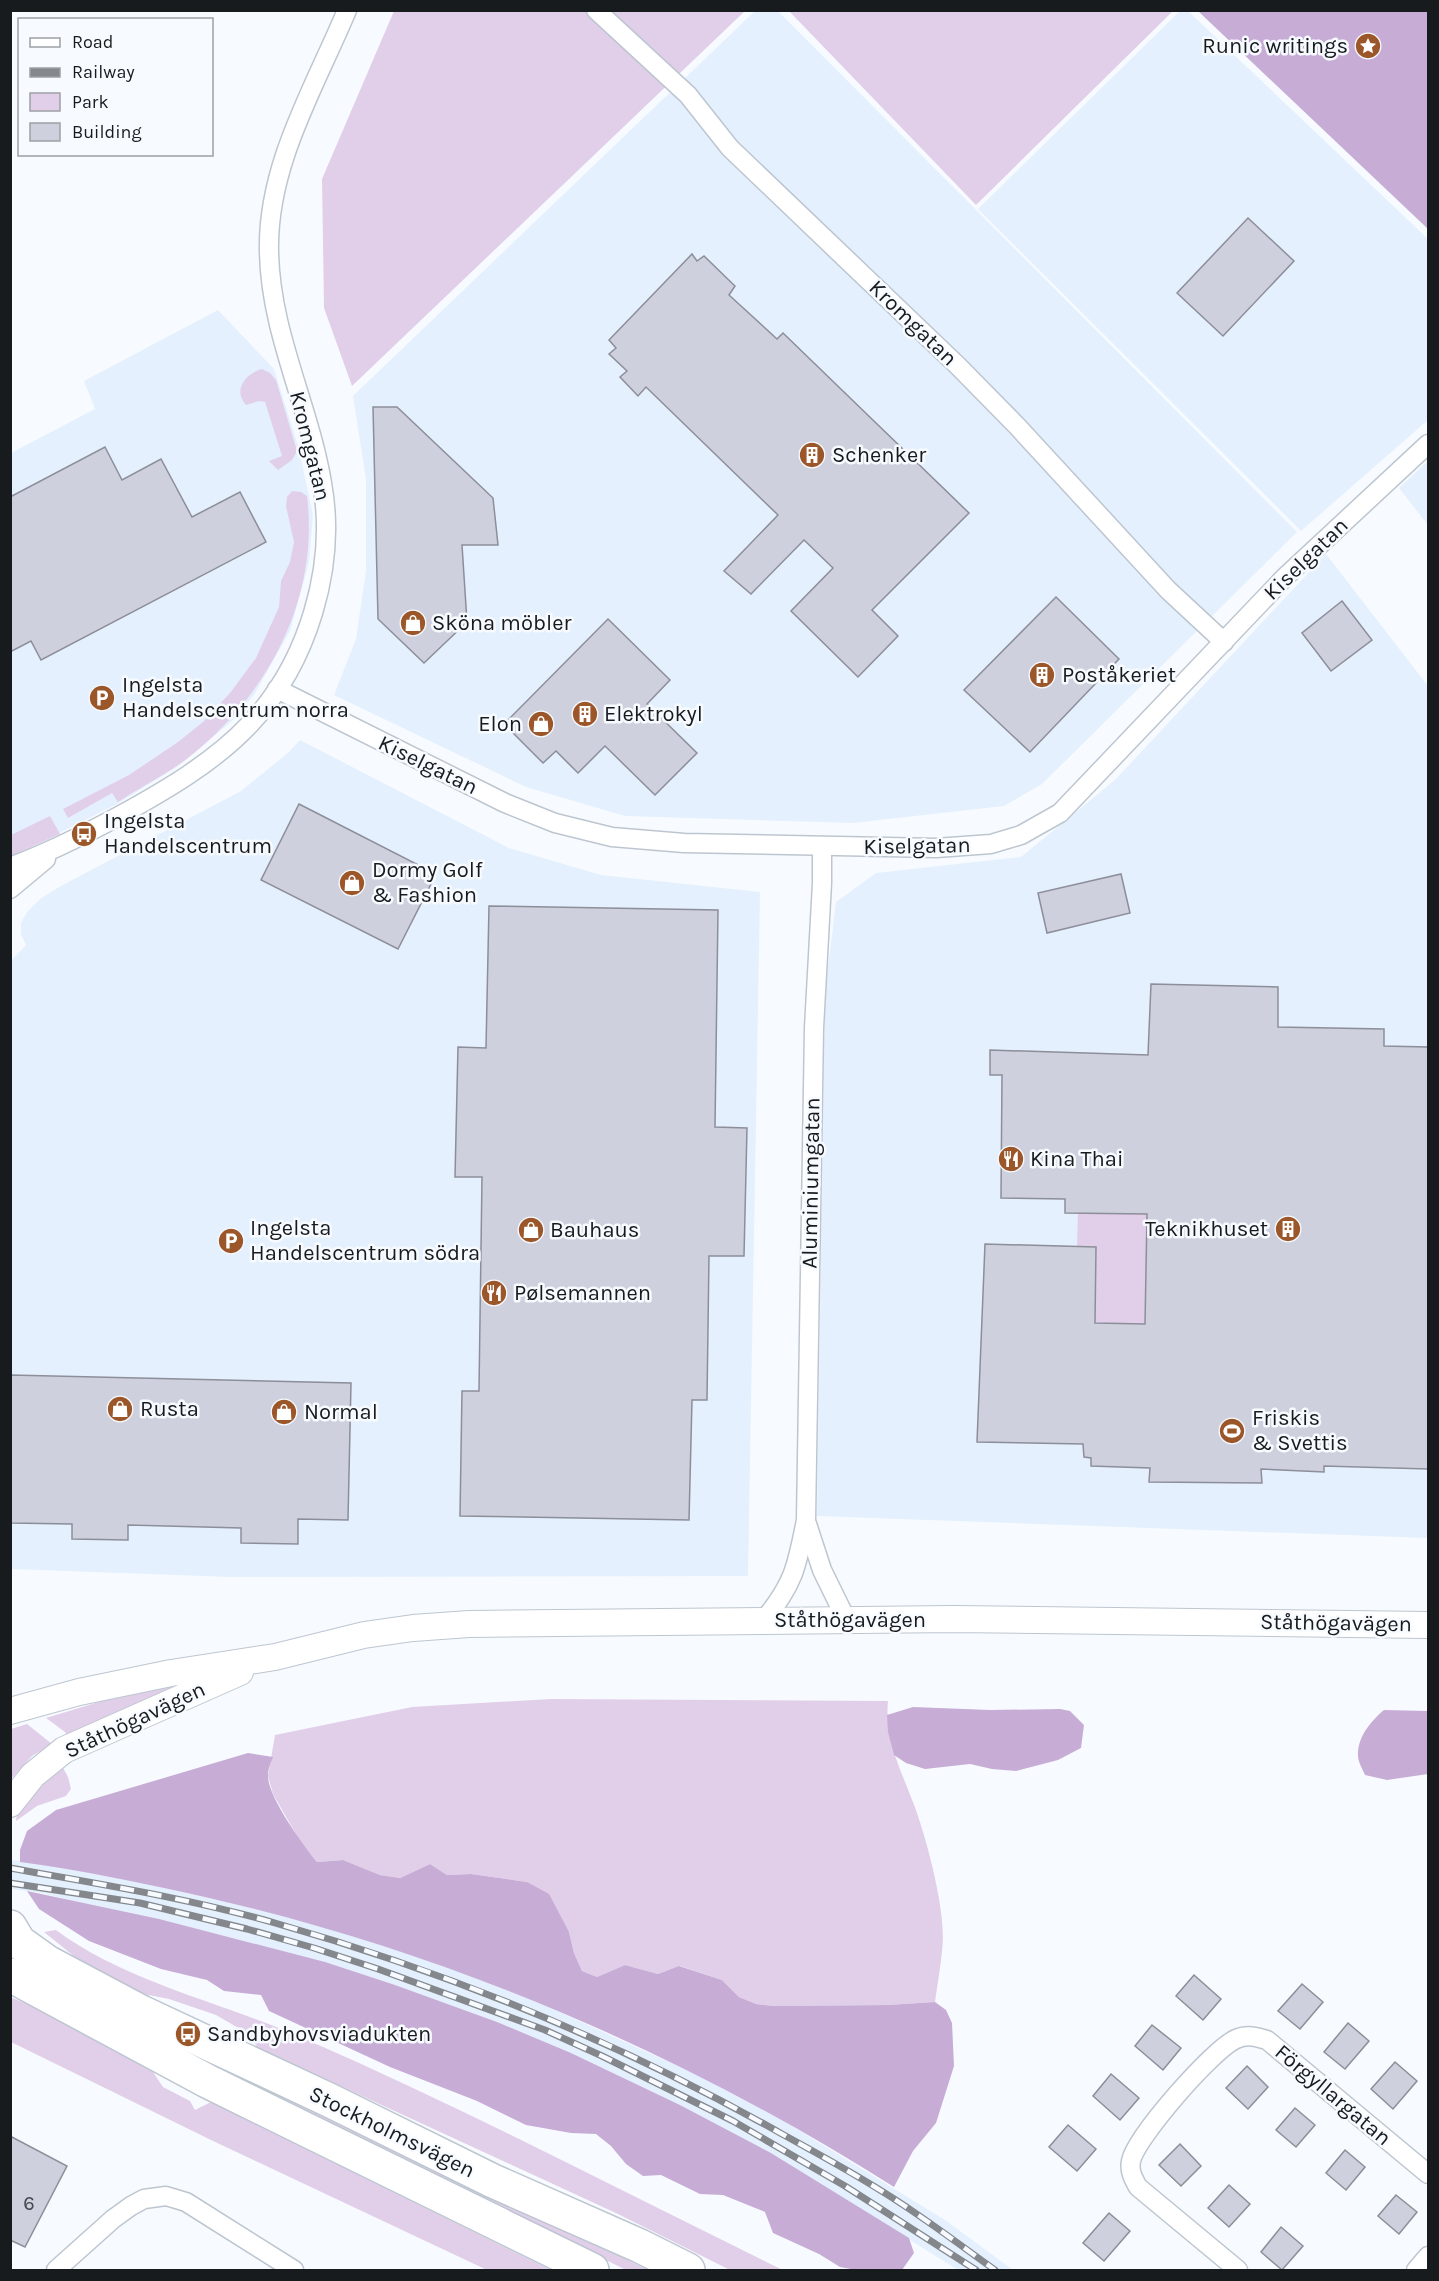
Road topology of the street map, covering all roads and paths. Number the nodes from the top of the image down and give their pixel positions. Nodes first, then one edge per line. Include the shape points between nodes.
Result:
1 (347, 10) edge
2 (596, 10) edge
3 (1428, 444) edge
4 (1224, 642) junction
5 (277, 689) junction
6 (822, 846) junction
7 (60, 848) junction
8 (10, 867) edge
9 (10, 890) edge
10 (806, 1520) junction
11 (846, 1619) junction
12 (763, 1621) junction
13 (1428, 1625) edge
14 (275, 1657) junction
15 (10, 1711) edge
16 (10, 1804) edge
17 (10, 1922) edge
18 (10, 1927) edge
19 (10, 1976) edge
20 (10, 1990) edge
21 (91, 2003) junction
22 (1428, 2174) edge
23 (1428, 2256) edge
24 (56, 2271) edge
25 (294, 2271) edge
26 (592, 2271) edge
27 (688, 2271) edge
28 (1238, 2271) edge
29 (1416, 2271) edge

1 - 5 street, Kromgatan via 286,153 269,232 273,293 293,378 316,451 327,515 325,547 309,624
2 - 4 street, Kromgatan via 688,95 730,148 958,366 1168,590
3 - 4 street, Kiselgatan via 1285,577
4 - 6 street, Kiselgatan via 1060,813 1021,835 991,844 936,848
5 - 6 street, Kiselgatan via 505,803 555,823 612,837
5 - 7 street, Kromgatan via 251,723 208,762
6 - 10 street, Aluminiumgatan via 814,1028
7 - 8 street, Kromgatan
7 - 9 street, Kromgatan
10 - 11 street, Aluminiumgatan via 822,1570
10 - 12 street, Aluminiumgatan via 788,1589
11 - 12 main road, Ståthögavägen
11 - 13 main road, Ståthögavägen
12 - 14 main road, Ståthögavägen via 414,1628 364,1635
14 - 15 main road, Ståthögavägen via 171,1673
14 - 16 main road, Ståthögavägen via 64,1750 33,1774
17 - 21 highway, Stockholmsvägen via 30,1932
18 - 21 highway, Stockholmsvägen via 19,1942
19 - 21 highway, Stockholmsvägen
20 - 21 highway, Stockholmsvägen
21 - 26 highway, Stockholmsvägen via 207,2080
21 - 27 highway, Stockholmsvägen via 141,2012
22 - 28 street, Förgyllargatan via 1268,2040 1254,2036 1226,2044 1180,2091 1135,2148 1131,2175 1138,2187
23 - 29 street
24 - 25 street via 131,2206 144,2199 166,2196 186,2202

